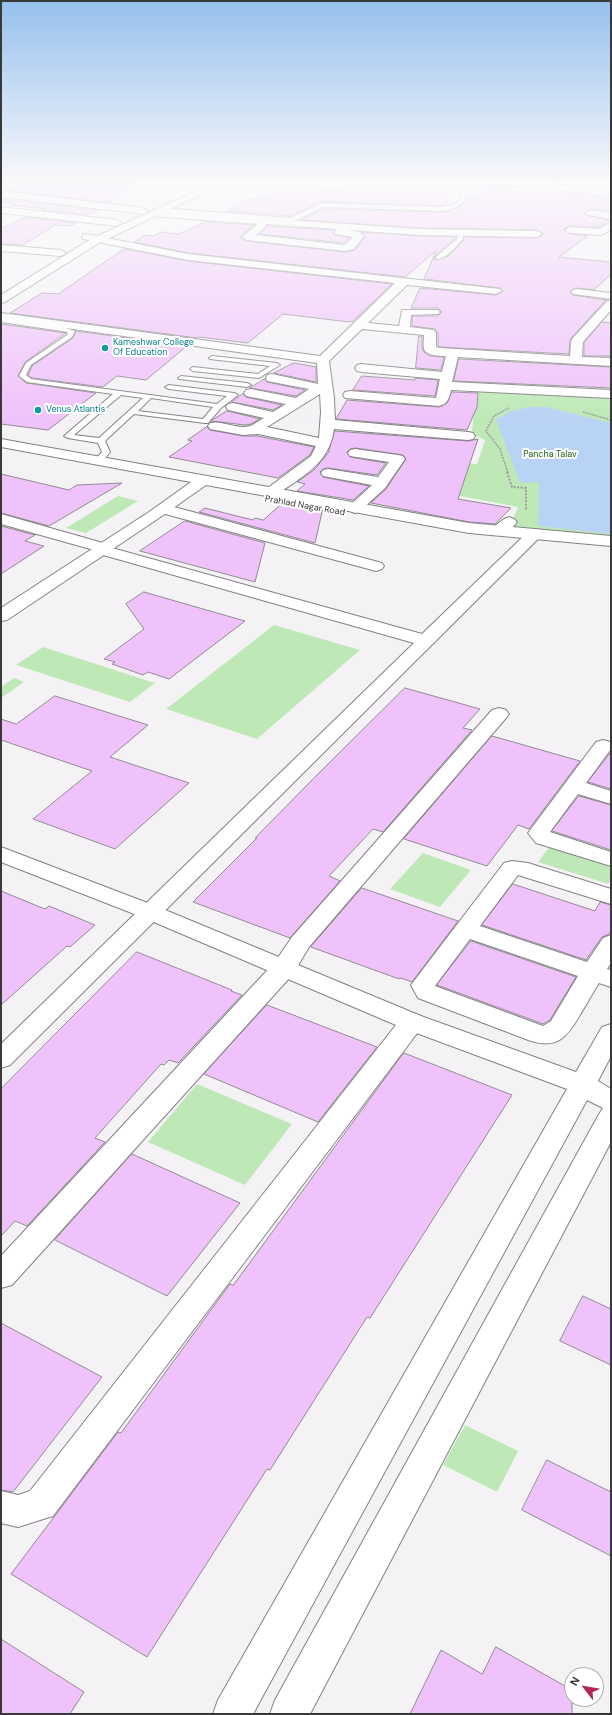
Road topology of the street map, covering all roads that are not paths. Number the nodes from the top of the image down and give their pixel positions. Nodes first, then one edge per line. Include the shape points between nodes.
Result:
1 (46, 262) edge
2 (62, 262) edge
3 (233, 262) edge
4 (404, 281) junction
5 (1, 290) edge
6 (496, 291) dead end
7 (577, 292) dead end
8 (611, 296) edge
9 (1, 300) edge
10 (611, 303) edge
11 (434, 312) dead end
12 (1, 316) edge
13 (1, 320) edge
14 (358, 325) junction
15 (404, 329) junction
16 (452, 353) junction
17 (292, 356) junction
18 (497, 356) junction
19 (212, 358) dead end
20 (541, 358) junction
21 (323, 360) junction
22 (576, 360) junction
23 (606, 362) edge
24 (277, 365) junction
25 (193, 368) dead end
26 (361, 368) dead end
27 (259, 376) junction
28 (494, 376) dead end
29 (180, 378) dead end
30 (272, 378) dead end
31 (539, 378) dead end
32 (446, 381) junction
33 (605, 385) edge
34 (168, 387) dead end
35 (323, 387) junction
36 (249, 389) junction
37 (119, 393) junction
38 (350, 395) dead end
39 (149, 396) junction
40 (233, 401) junction
41 (297, 402) junction
42 (218, 406) junction
43 (132, 412) junction
44 (275, 416) junction
45 (329, 424) junction
46 (215, 426) dead end
47 (256, 430) junction
48 (468, 436) dead end
49 (101, 441) junction
50 (1, 443) edge
51 (324, 443) junction
52 (1, 451) edge
53 (355, 453) dead end
54 (100, 460) junction
55 (328, 473) dead end
56 (382, 482) junction
57 (199, 483) junction
58 (270, 493) junction
59 (355, 508) junction
60 (163, 509) junction
61 (1, 520) edge
62 (531, 538) junction
63 (611, 541) edge
64 (611, 548) edge
65 (103, 549) junction
66 (376, 566) dead end
67 (1, 616) edge
68 (426, 642) junction
69 (499, 714) dead end
70 (603, 746) dead end
71 (573, 786) junction
72 (611, 798) edge
73 (1, 854) edge
74 (611, 859) edge
75 (611, 897) edge
76 (150, 912) junction
77 (465, 929) junction
78 (611, 943) edge
79 (284, 968) junction
80 (602, 976) edge
81 (412, 1022) junction
82 (611, 1034) edge
83 (1, 1059) edge
84 (582, 1084) junction
85 (611, 1101) edge
86 (611, 1116) edge
87 (1, 1276) edge
88 (1, 1507) edge
89 (232, 1714) edge
90 (289, 1714) edge

1 - 5 street
2 - 9 street
3 - 4 street
4 - 6 street
4 - 14 street
7 - 8 street
10 - 22 street via 577,340
11 - 15 street via 406,312
12 - 17 street
13 - 37 lane via 72,331 70,336 28,364 22,376 29,381
14 - 15 street
14 - 21 street
15 - 16 street via 430,333 430,349
16 - 18 street
16 - 32 street
17 - 21 street
17 - 24 lane
18 - 20 street
18 - 28 street
19 - 24 lane
20 - 22 street
20 - 31 street
21 - 35 street
22 - 23 street
23 - 33 street
24 - 27 lane
25 - 27 lane
26 - 32 street
27 - 36 lane
29 - 36 lane
30 - 35 street
32 - 33 street
32 - 38 street via 439,402
34 - 40 lane
35 - 41 street
35 - 45 street
36 - 40 lane
36 - 41 street
37 - 39 lane
37 - 49 lane via 68,436
39 - 42 lane
39 - 43 lane
40 - 42 lane
40 - 44 street
41 - 44 street
42 - 43 lane via 205,421
43 - 49 lane
44 - 47 street
45 - 48 street
45 - 51 street
46 - 47 street via 243,431
47 - 51 street
49 - 54 lane via 106,452
50 - 54 street
51 - 58 street via 316,459
52 - 57 street, Prahlad Nagar Road
53 - 56 street via 398,459
54 - 57 street
55 - 56 street
56 - 59 street
57 - 58 street
57 - 60 street
57 - 62 street, Prahlad Nagar Road via 467,536
58 - 59 street
59 - 62 street via 469,528 504,526
60 - 65 street
60 - 66 street
61 - 65 street
62 - 63 street
62 - 64 street, Prahlad Nagar Road
62 - 68 street
65 - 67 street
65 - 68 street
68 - 76 street
69 - 79 street via 300,942
70 - 71 street
71 - 72 street
71 - 74 street via 539,832 544,838
73 - 76 street
75 - 77 street via 520,868 512,868
76 - 79 street
76 - 83 street
77 - 80 street
77 - 80 street via 424,988 427,992 540,1035 547,1036 560,1027
78 - 80 street
79 - 81 street
79 - 87 street
81 - 84 street
81 - 88 street via 41,1504 18,1511
82 - 84 street
84 - 85 street
84 - 89 street
86 - 90 street

